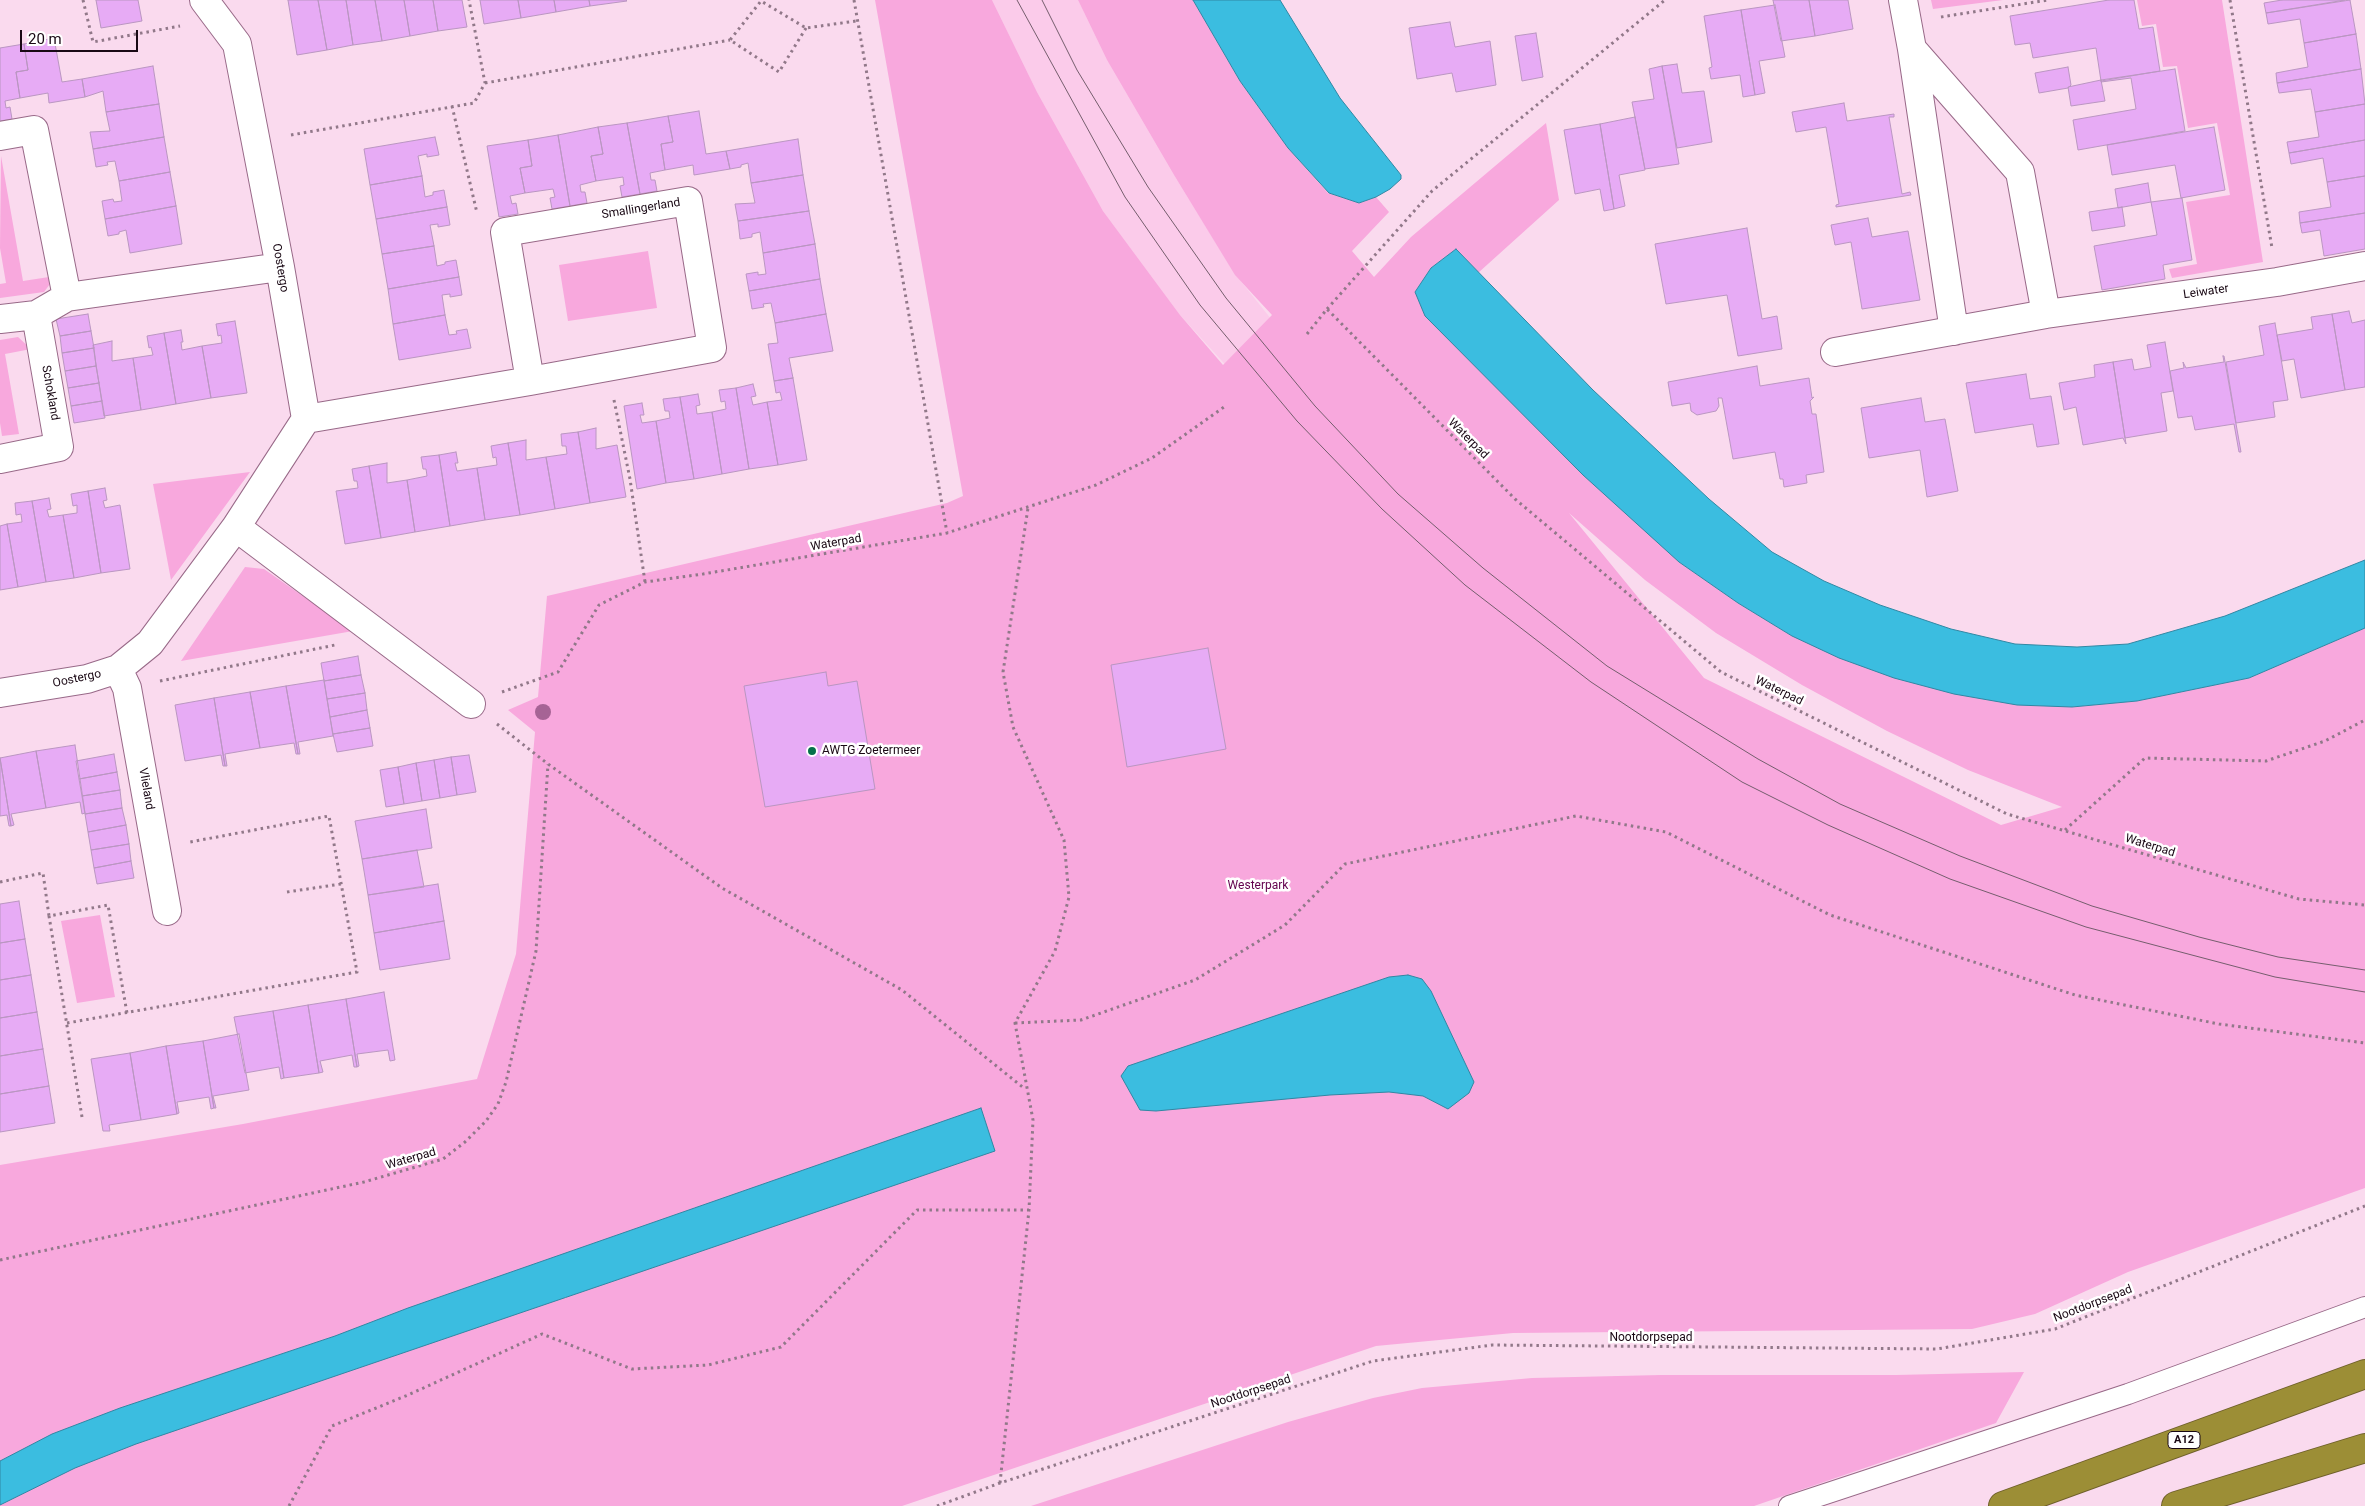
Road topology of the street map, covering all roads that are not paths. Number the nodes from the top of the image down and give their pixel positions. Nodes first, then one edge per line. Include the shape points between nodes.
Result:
1 (212, 10) edge
2 (1905, 11) edge
3 (1912, 48) junction
4 (0, 136) edge
5 (2365, 266) edge
6 (280, 267) junction
7 (67, 297) junction
8 (2046, 314) junction
9 (36, 315) junction
10 (0, 319) edge
11 (1954, 331) junction
12 (1835, 352) dead end
13 (530, 382) junction
14 (306, 419) junction
15 (0, 459) edge
16 (236, 527) junction
17 (123, 678) junction
18 (0, 693) edge
19 (471, 704) road end
20 (167, 911) dead end
21 (2365, 1307) edge
22 (2365, 1374) edge
23 (2365, 1448) edge
24 (1789, 1506) edge
25 (2003, 1506) edge
26 (2176, 1506) edge

1 - 6 street, Oostergo via 237,44
2 - 3 street
3 - 8 street via 2020,172
3 - 11 street
4 - 7 street via 34,130
5 - 8 street, Leiwater via 2277,282
6 - 7 street
6 - 14 street, Oostergo
7 - 9 street
8 - 11 street, Leiwater
9 - 10 street
9 - 15 street, Schokland via 59,447
11 - 12 street, Leiwater
13 - 13 street, Smallingerland via 504,232 688,201 712,348
13 - 14 street, Smallingerland
14 - 16 street, Oostergo
16 - 17 street, Oostergo
16 - 19 street
17 - 18 street, Oostergo via 88,679
17 - 20 street, Vlieland
21 - 24 lane via 2119,1397
22 - 25 highway, A12
23 - 26 highway

